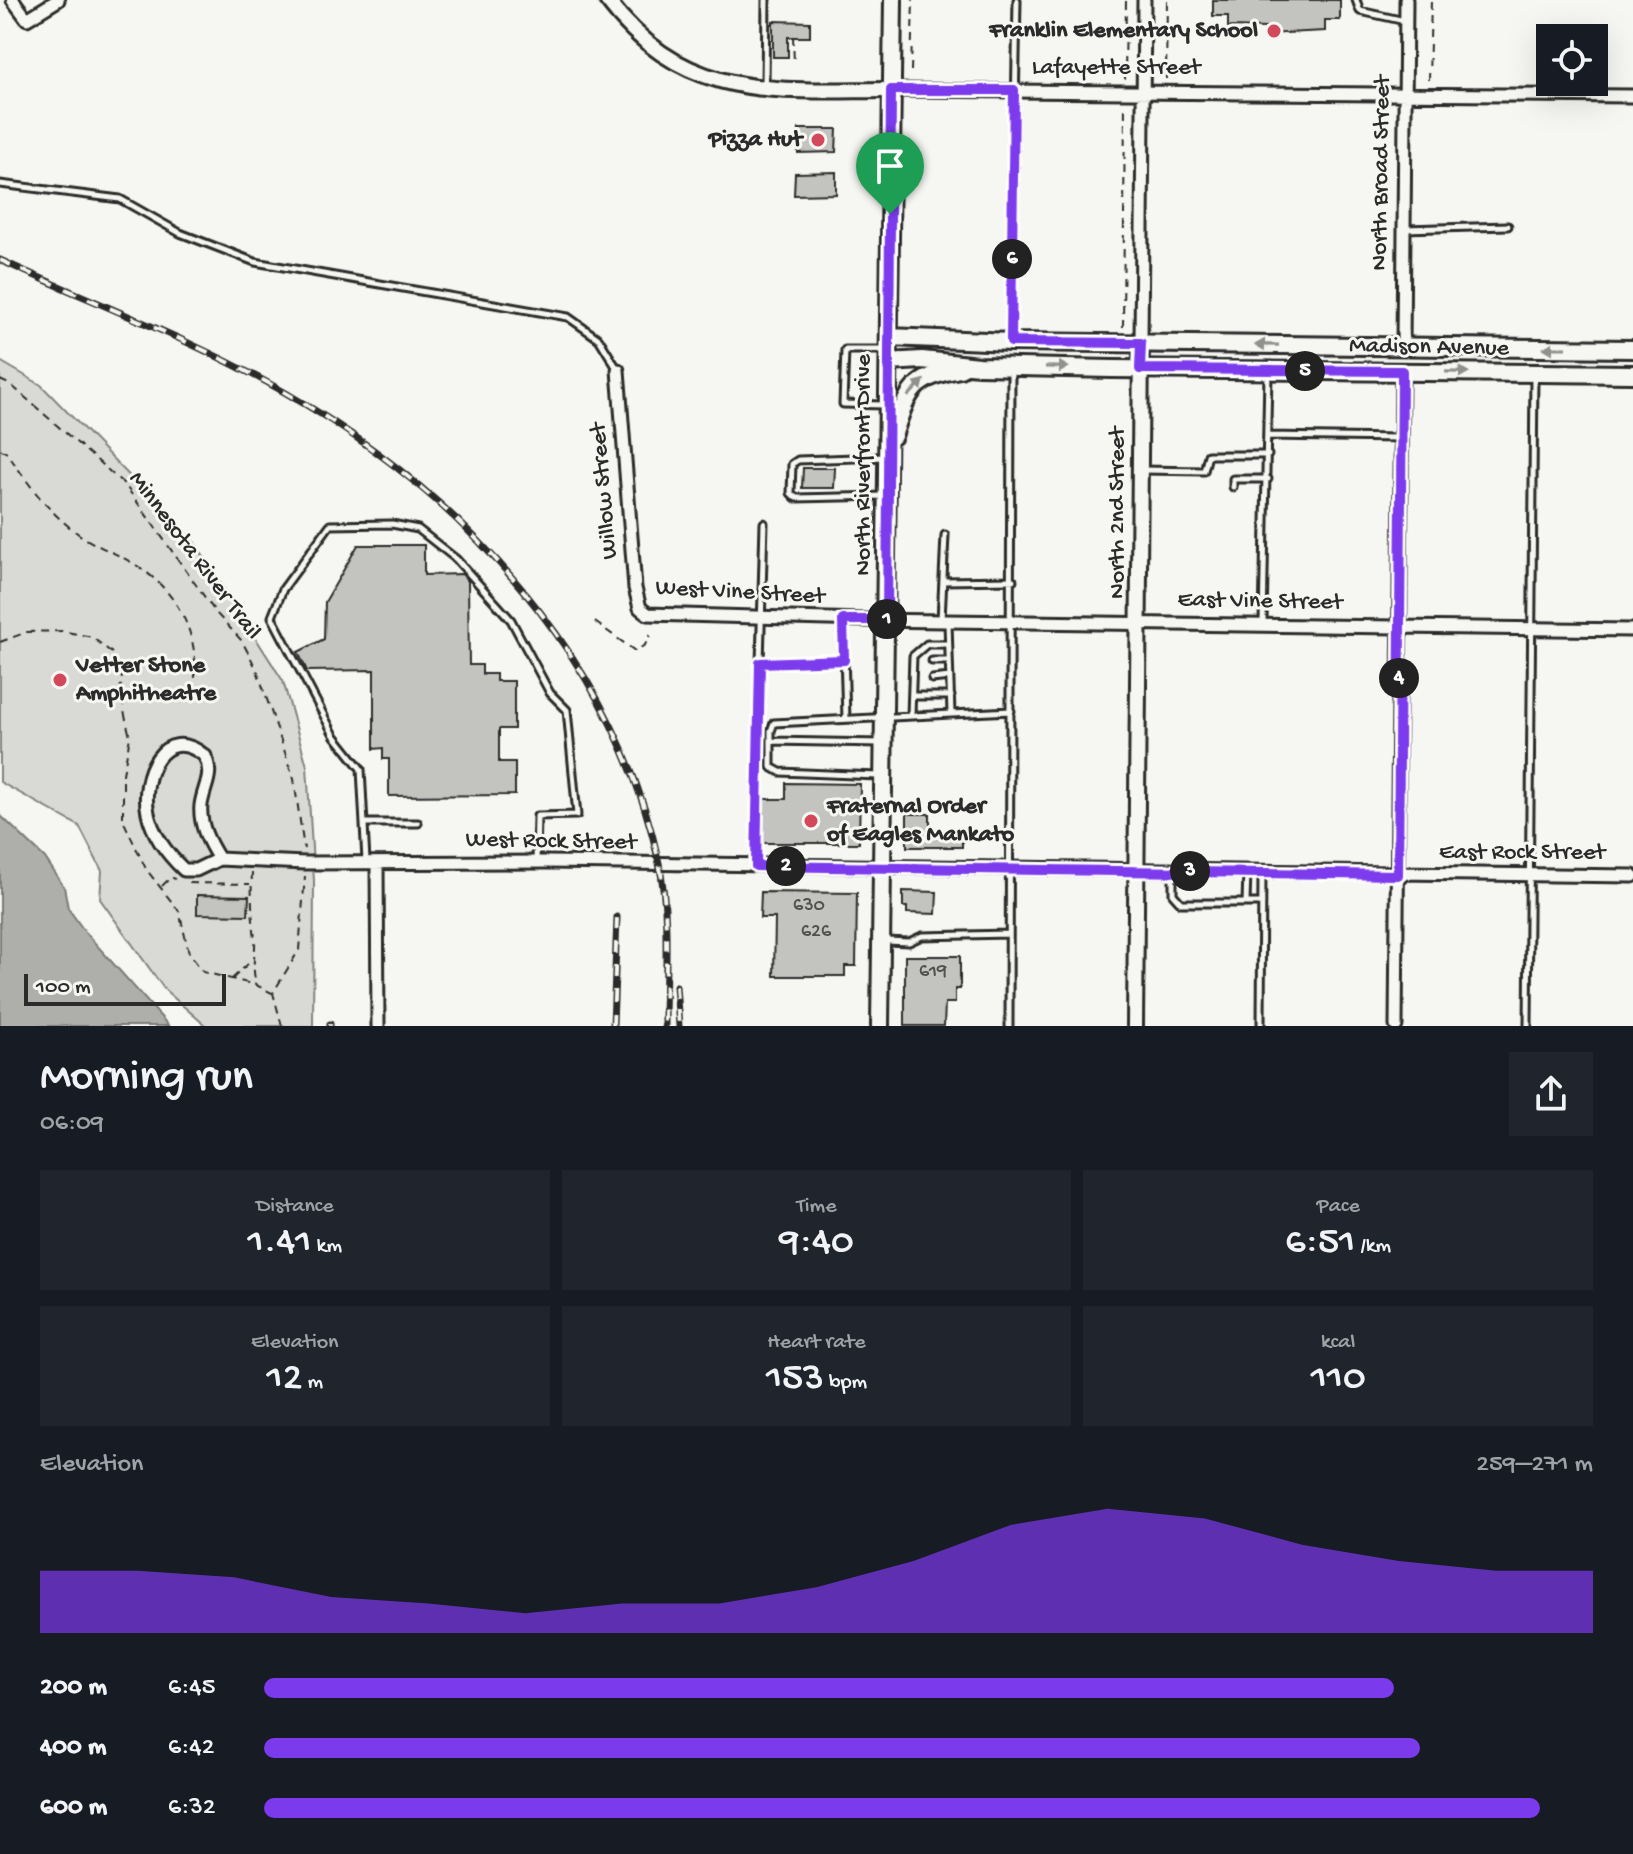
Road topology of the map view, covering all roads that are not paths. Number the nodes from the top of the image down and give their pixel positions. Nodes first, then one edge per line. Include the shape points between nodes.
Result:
1 (13, 0) edge
2 (58, 0) edge
3 (607, 0) edge
4 (766, 0) edge
5 (893, 0) edge
6 (1017, 0) edge
7 (1144, 0) edge
8 (1356, 0) edge
9 (1406, 0) edge
10 (1406, 22) junction
11 (765, 89) junction
12 (891, 90) junction
13 (1014, 90) junction
14 (1146, 90) junction
15 (1404, 93) junction
16 (1633, 96) edge
17 (0, 184) edge
18 (1508, 226) dead end
19 (1403, 229) junction
20 (1011, 342) junction
21 (1141, 343) junction
22 (1403, 347) junction
23 (1633, 349) edge
24 (889, 350) junction
25 (979, 366) junction
26 (1011, 366) junction
27 (1140, 369) junction
28 (618, 370) joint
29 (1269, 370) junction
30 (1402, 371) junction
31 (1534, 373) junction
32 (1633, 374) edge
33 (889, 405) junction
34 (1268, 436) junction
35 (1402, 438) junction
36 (889, 453) junction
37 (1268, 455) junction
38 (1140, 470) junction
39 (1268, 479) junction
40 (1233, 487) dead end
41 (888, 496) junction
42 (764, 523) dead end
43 (945, 535) dead end
44 (1013, 580) junction
45 (943, 581) junction
46 (640, 608) joint
47 (760, 618) junction
48 (843, 620) junction
49 (887, 620) junction
50 (944, 621) junction
51 (1012, 621) junction
52 (1141, 622) junction
53 (1263, 624) junction
54 (1400, 627) junction
55 (1531, 628) junction
56 (1633, 630) edge
57 (948, 644) junction
58 (844, 660) junction
59 (932, 661) dead end
60 (949, 661) junction
61 (760, 663) junction
62 (950, 677) junction
63 (932, 679) dead end
64 (912, 696) junction
65 (951, 696) junction
66 (1011, 711) junction
67 (951, 714) junction
68 (911, 715) junction
69 (846, 719) junction
70 (885, 719) junction
71 (771, 741) junction
72 (884, 743) junction
73 (884, 776) junction
74 (364, 823) junction
75 (418, 823) dead end
76 (219, 859) junction
77 (536, 862) junction
78 (371, 863) junction
79 (756, 866) junction
80 (882, 868) junction
81 (1007, 869) junction
82 (1138, 871) junction
83 (1173, 871) junction
84 (1247, 872) junction
85 (1262, 872) junction
86 (1398, 875) junction
87 (1529, 875) junction
88 (1633, 876) edge
89 (1246, 903) junction
90 (1262, 903) junction
91 (1008, 934) junction
92 (881, 941) junction
93 (378, 1026) edge
94 (880, 1026) edge
95 (1009, 1026) edge
96 (1135, 1026) edge
97 (1261, 1026) edge
98 (1396, 1026) edge
99 (1528, 1026) edge

1 - 2 street via 27,19
3 - 11 street, Lafayette Street via 636,34 687,69 735,86
4 - 11 lane
5 - 12 main road, North Riverfront Drive
6 - 13 lane
7 - 14 street, North 2nd Street
8 - 10 lane via 1360,11
9 - 10 street, North Broad Street
10 - 15 street, North Broad Street
11 - 12 street, Lafayette Street
12 - 13 street, Lafayette Street
12 - 24 main road, North Riverfront Drive
13 - 14 street, Lafayette Street
13 - 20 lane
14 - 15 street, Lafayette Street
14 - 21 street, North 2nd Street
15 - 16 street, Lafayette Street
15 - 19 street, North Broad Street
17 - 28 lane via 120,199 180,233 255,262 568,317 599,339
18 - 19 lane
19 - 22 street, North Broad Street
20 - 21 main road, Madison Avenue
20 - 24 main road, Madison Avenue
22 -> 21 main road, Madison Avenue
21 - 27 street, North 2nd Street
23 -> 22 main road, Madison Avenue
24 - 25 main road, Madison Avenue via 922,360
24 - 33 main road, North Riverfront Drive
24 - 33 lane via 845,350 843,404
25 - 26 main road, Madison Avenue
36 -> 25 main road via 915,385 930,375
26 -> 27 main road, Madison Avenue
26 - 44 lane
27 - 29 main road, Madison Avenue
27 - 38 street, North 2nd Street
28 - 46 street, Willow Street
29 - 30 main road, Madison Avenue
29 - 34 lane
30 -> 31 main road, Madison Avenue
30 - 35 street
31 - 32 main road, Madison Avenue
31 - 55 lane
33 - 36 main road, North Riverfront Drive
34 - 35 lane
34 - 37 lane
35 - 54 street
36 - 41 main road, North Riverfront Drive
36 - 41 lane via 798,460 792,464 791,493 796,498
37 - 38 lane via 1208,455 1204,471
37 - 39 lane
38 - 52 street, North 2nd Street
39 - 40 lane via 1233,479
39 - 53 lane
41 - 49 main road, North Riverfront Drive
42 - 47 lane
43 - 45 lane
44 - 45 lane
44 - 51 lane
45 - 50 lane
46 - 47 street, West Vine Street via 659,616
47 - 48 street, West Vine Street
47 - 61 lane
48 - 49 street, West Vine Street
48 - 58 lane
49 - 50 street, East Vine Street
49 - 70 main road, North Riverfront Drive
50 - 51 street, East Vine Street
50 - 57 lane
51 - 52 street, East Vine Street
51 - 66 lane
52 - 53 street, East Vine Street
52 - 82 street, North 2nd Street
53 - 54 street, East Vine Street
54 - 55 street, East Vine Street
54 - 86 street
55 - 56 street, East Vine Street
55 - 87 lane
57 - 60 lane
57 - 64 lane via 916,650
58 - 61 lane
58 - 69 lane
59 - 60 lane
60 - 62 lane
61 - 79 lane
62 - 63 lane
62 - 65 lane
64 - 65 lane
64 - 68 lane
65 - 67 lane
66 - 67 lane
66 - 81 lane
67 - 68 lane
68 - 70 lane
69 - 70 lane
69 - 71 lane via 774,723
70 - 72 main road, North Riverfront Drive
71 - 72 lane
71 - 73 lane via 771,767 780,772
72 - 73 main road, North Riverfront Drive
73 - 80 main road, North Riverfront Drive
74 - 75 lane
74 - 77 lane via 361,769 334,735 272,617 283,589 330,525 392,524 418,529 456,559 511,620 550,693 567,710 577,815 537,816
74 - 78 lane
76 - 76 street, West Rock Street via 202,822 211,770 205,756 183,746 170,749 155,758 149,772 147,811 153,831 184,870
76 - 78 street, West Rock Street
77 - 78 street, West Rock Street
77 - 79 street, West Rock Street
78 - 93 street
79 - 80 street, West Rock Street
80 - 81 street, East Rock Street
80 - 92 main road, North Riverfront Drive
81 - 82 street, East Rock Street
81 - 91 lane
82 - 83 street, East Rock Street
82 - 96 street, North 2nd Street
83 - 84 street, East Rock Street
83 - 89 lane via 1173,894 1181,903
84 - 85 street, East Rock Street
84 - 89 lane
85 - 86 street, East Rock Street
85 - 90 lane
86 - 87 street, East Rock Street
86 - 98 street
87 - 88 street, East Rock Street
87 - 99 lane
89 - 90 lane
90 - 97 lane
91 - 92 lane
91 - 95 lane
92 - 94 main road, North Riverfront Drive

